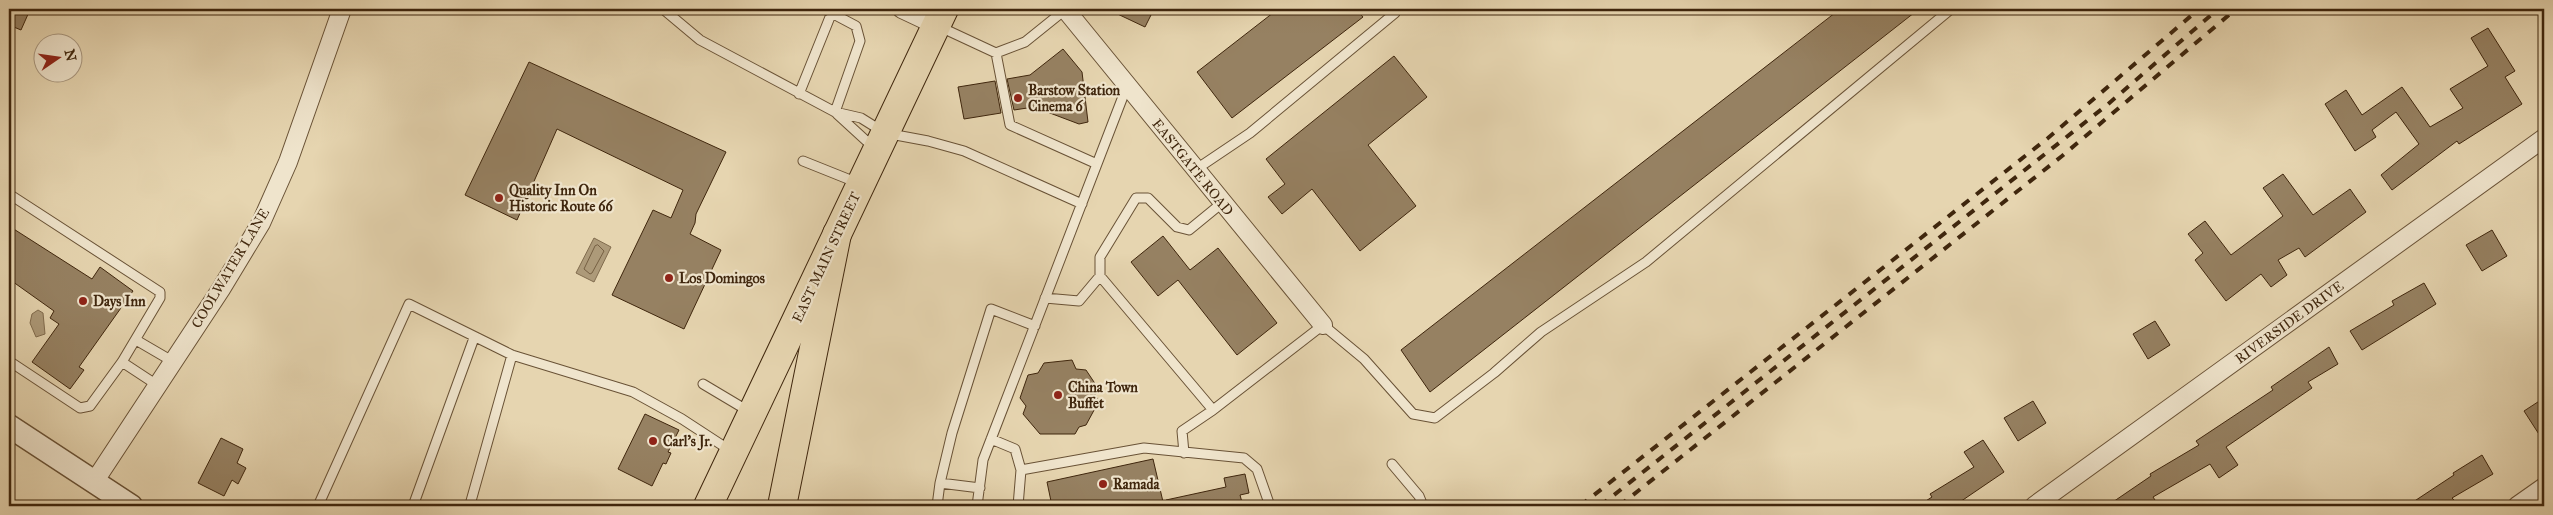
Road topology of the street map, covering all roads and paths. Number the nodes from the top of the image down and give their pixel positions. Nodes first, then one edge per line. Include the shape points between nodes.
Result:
1 (342, 9) edge
2 (663, 9) edge
3 (902, 9) edge
4 (1065, 9) edge
5 (1951, 9) edge
6 (828, 10) edge
7 (1395, 13) dead end
8 (940, 17) edge
9 (996, 53) junction
10 (1127, 86) junction
11 (799, 94) junction
12 (835, 112) junction
13 (2544, 138) edge
14 (881, 142) junction
15 (804, 161) dead end
16 (1097, 164) junction
17 (1195, 170) junction
18 (860, 184) junction
19 (9, 194) edge
20 (1222, 203) junction
21 (1082, 204) junction
22 (837, 234) junction
23 (1100, 276) junction
24 (1046, 298) junction
25 (1323, 325) junction
26 (1035, 326) junction
27 (474, 338) junction
28 (136, 340) junction
29 (512, 355) junction
30 (9, 361) edge
31 (172, 361) junction
32 (122, 362) junction
33 (703, 384) dead end
34 (157, 385) junction
35 (1213, 410) junction
36 (752, 413) junction
37 (9, 426) edge
38 (991, 439) junction
39 (733, 453) junction
40 (1184, 453) junction
41 (1392, 464) dead end
42 (1021, 470) junction
43 (94, 482) junction
44 (940, 484) junction
45 (2544, 487) edge
46 (980, 488) junction
47 (131, 506) edge
48 (318, 506) edge
49 (413, 506) edge
50 (472, 506) edge
51 (708, 506) edge
52 (782, 506) edge
53 (937, 506) edge
54 (977, 506) edge
55 (1018, 506) edge
56 (1270, 506) edge
57 (1423, 506) edge
58 (2034, 506) edge
59 (2517, 506) edge

1 - 31 street, COOLWATER LANE via 288,162 261,223
2 - 11 lane via 700,40
3 - 8 street
4 - 9 lane via 1025,42
4 - 10 street, EASTGATE ROAD
5 - 25 lane via 1646,262 1541,332 1435,418 1412,414 1364,359
6 - 11 lane
6 - 12 lane via 856,26 860,41
7 - 17 lane via 1250,133
8 - 9 lane
8 - 14 main road, EAST MAIN STREET
9 - 16 lane via 1010,125
10 - 16 lane
10 - 17 street, EASTGATE ROAD
11 - 12 lane
12 - 14 lane
12 - 14 lane via 861,118
13 - 58 street, RIVERSIDE DRIVE
14 - 18 main road, EAST MAIN STREET
14 - 21 lane via 928,141 964,151
15 - 18 lane
16 - 21 lane
17 - 20 street, EASTGATE ROAD
18 - 22 main road, EAST MAIN STREET
19 - 28 lane via 160,292 160,298
20 - 23 lane via 1188,230 1177,227 1148,198 1136,198 1100,257
20 - 25 street, EASTGATE ROAD
21 - 24 lane
22 - 36 main road, EAST MAIN STREET
22 - 52 main road
23 - 24 lane via 1079,301
23 - 35 lane
24 - 26 lane
25 - 35 lane
26 - 38 lane
26 - 44 lane via 991,309 952,433
27 - 29 lane
27 - 48 lane via 409,304
27 - 49 lane
28 - 31 lane
28 - 32 lane
29 - 39 lane via 633,392
29 - 50 lane
30 - 32 lane via 80,408 90,406
31 - 34 street, COOLWATER LANE
32 - 34 lane
33 - 36 lane
34 - 43 street, COOLWATER LANE
35 - 40 lane via 1182,432
36 - 39 main road, EAST MAIN STREET
37 - 43 street
38 - 42 lane via 1015,449
38 - 46 lane via 983,460
39 - 51 main road, EAST MAIN STREET
40 - 42 lane via 1144,448
40 - 56 lane via 1244,458 1257,469
41 - 57 lane via 1420,496
42 - 55 lane
43 - 47 street
44 - 46 lane
44 - 53 lane
45 - 59 street
46 - 54 lane

